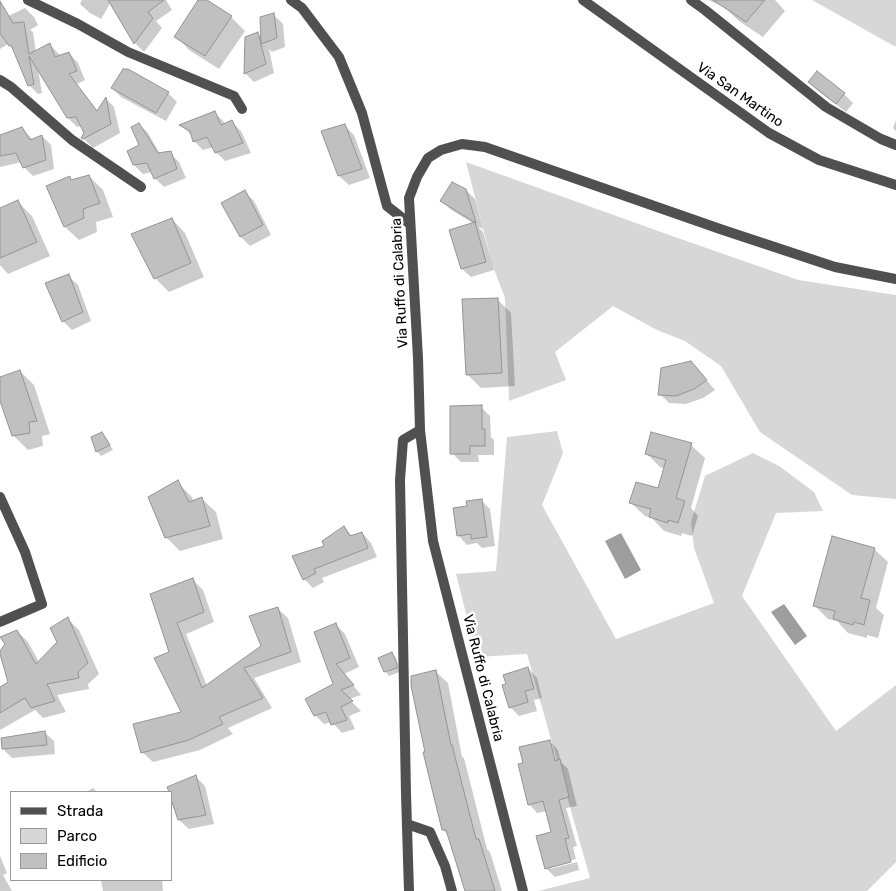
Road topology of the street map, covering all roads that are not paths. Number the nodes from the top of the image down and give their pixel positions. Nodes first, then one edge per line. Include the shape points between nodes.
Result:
1 (28, 0) edge
2 (291, 0) edge
3 (583, 0) edge
4 (691, 0) edge
5 (0, 80) edge
6 (242, 109) dead end
7 (896, 145) edge
8 (896, 185) edge
9 (141, 188) dead end
10 (410, 224) junction
11 (896, 279) edge
12 (420, 430) junction
13 (0, 497) edge
14 (0, 622) edge
15 (407, 824) junction
16 (409, 891) edge
17 (452, 891) edge
18 (523, 891) edge

1 - 6 street via 128,52 234,96
2 - 10 street via 302,8 339,57 362,113 387,206
3 - 8 street, Via San Martino via 769,133 819,160
4 - 7 street via 826,107
5 - 9 street via 72,140
10 - 11 street, Via Ruffo di Calabria via 409,198 428,158 462,144 485,147 835,267
10 - 12 street, Via Ruffo di Calabria
12 - 15 street via 403,440 400,480
12 - 18 street, Via Ruffo di Calabria via 433,542
13 - 14 street via 25,552 42,604
15 - 16 street
15 - 17 street via 430,832

